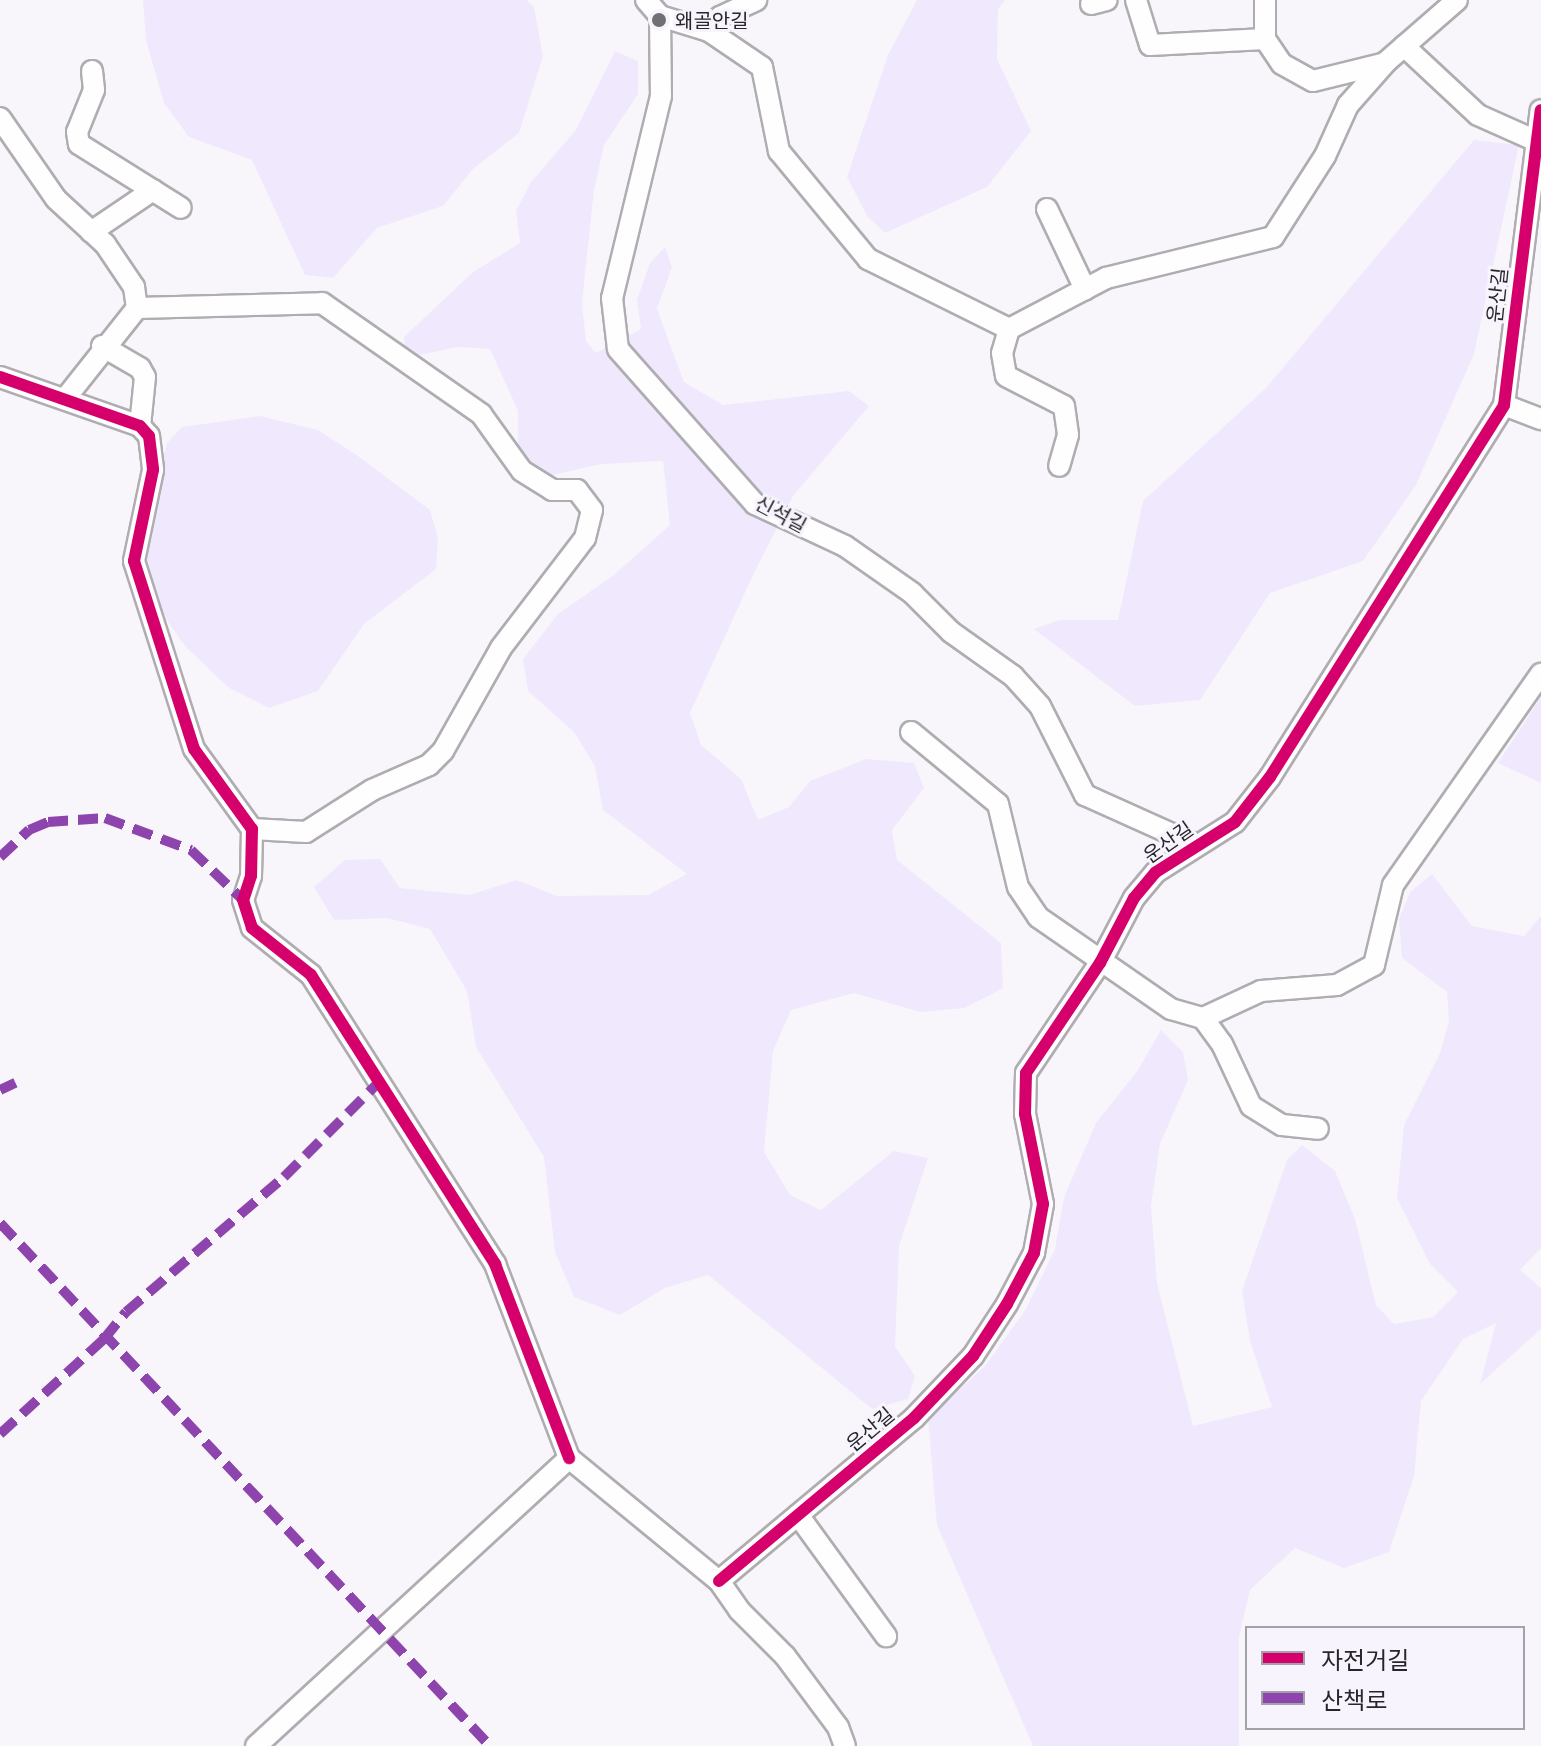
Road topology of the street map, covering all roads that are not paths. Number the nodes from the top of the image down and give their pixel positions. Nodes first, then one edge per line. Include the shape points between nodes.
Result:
1 (646, 0) edge
2 (756, 0) edge
3 (1136, 0) edge
4 (1265, 0) edge
5 (1457, 0) edge
6 (660, 16) junction
7 (709, 31) junction
8 (1265, 39) junction
9 (1404, 46) junction
10 (1386, 62) junction
11 (92, 71) dead end
12 (1541, 110) edge
13 (0, 118) edge
14 (1536, 141) junction
15 (153, 190) junction
16 (181, 208) dead end
17 (1047, 209) dead end
18 (91, 232) junction
19 (1085, 289) junction
20 (137, 308) junction
21 (1009, 329) junction
22 (102, 346) junction
23 (0, 377) edge
24 (65, 399) junction
25 (1504, 405) junction
26 (1541, 419) edge
27 (140, 426) junction
28 (1059, 466) dead end
29 (1541, 674) edge
30 (911, 732) dead end
31 (252, 829) junction
32 (1196, 845) junction
33 (1100, 963) junction
34 (1203, 1018) junction
35 (1318, 1129) dead end
36 (569, 1458) junction
37 (798, 1515) junction
38 (719, 1581) junction
39 (886, 1636) dead end
40 (256, 1746) edge
41 (845, 1746) edge

1 - 6 street
2 - 7 street via 720,17
3 - 8 street via 1150,45
4 - 8 street
5 - 9 street
6 - 7 street
6 - 32 street, 신석길 via 661,96 612,298 618,349 755,504 845,546 1013,676 1040,706 1085,795
7 - 21 street via 762,67 779,151 868,259
8 - 10 street via 1282,64 1313,81
9 - 10 street
9 - 14 street via 1478,115
10 - 19 street via 1348,105 1325,156 1273,237 1106,278
11 - 15 street via 94,90 77,132 79,144
12 - 14 street, 운산길
13 - 18 street via 56,199
14 - 25 street, 운산길
15 - 16 street
15 - 18 street
17 - 19 street
18 - 20 street via 124,270
19 - 21 street
20 - 22 street
20 - 31 street via 322,303 481,414 522,471 552,490 577,490 592,510 585,538 501,648 443,751 429,765 372,790 306,832
21 - 28 street via 1002,353 1006,376 1064,406 1068,435
22 - 24 street
22 - 27 street via 145,377
23 - 24 street
24 - 27 street
25 - 26 street
25 - 32 street, 운산길 via 1270,777 1235,822
27 - 31 street via 149,436 153,470 134,561 194,749
29 - 34 street via 1393,885 1374,965 1337,985 1261,991
30 - 33 street via 998,804 1024,901 1054,933
31 - 36 street via 251,876 243,900 252,928 311,975 495,1264
32 - 33 street, 운산길 via 1156,872 1134,898
33 - 34 street via 1171,1009
33 - 37 street, 운산길 via 1026,1073 1025,1114 1043,1204 1034,1253 1007,1304 973,1356 914,1418
34 - 35 street via 1222,1044 1251,1106 1282,1125
36 - 38 street
36 - 40 street
37 - 38 street, 운산길
37 - 39 street
38 - 41 street via 739,1610 785,1656 838,1727

